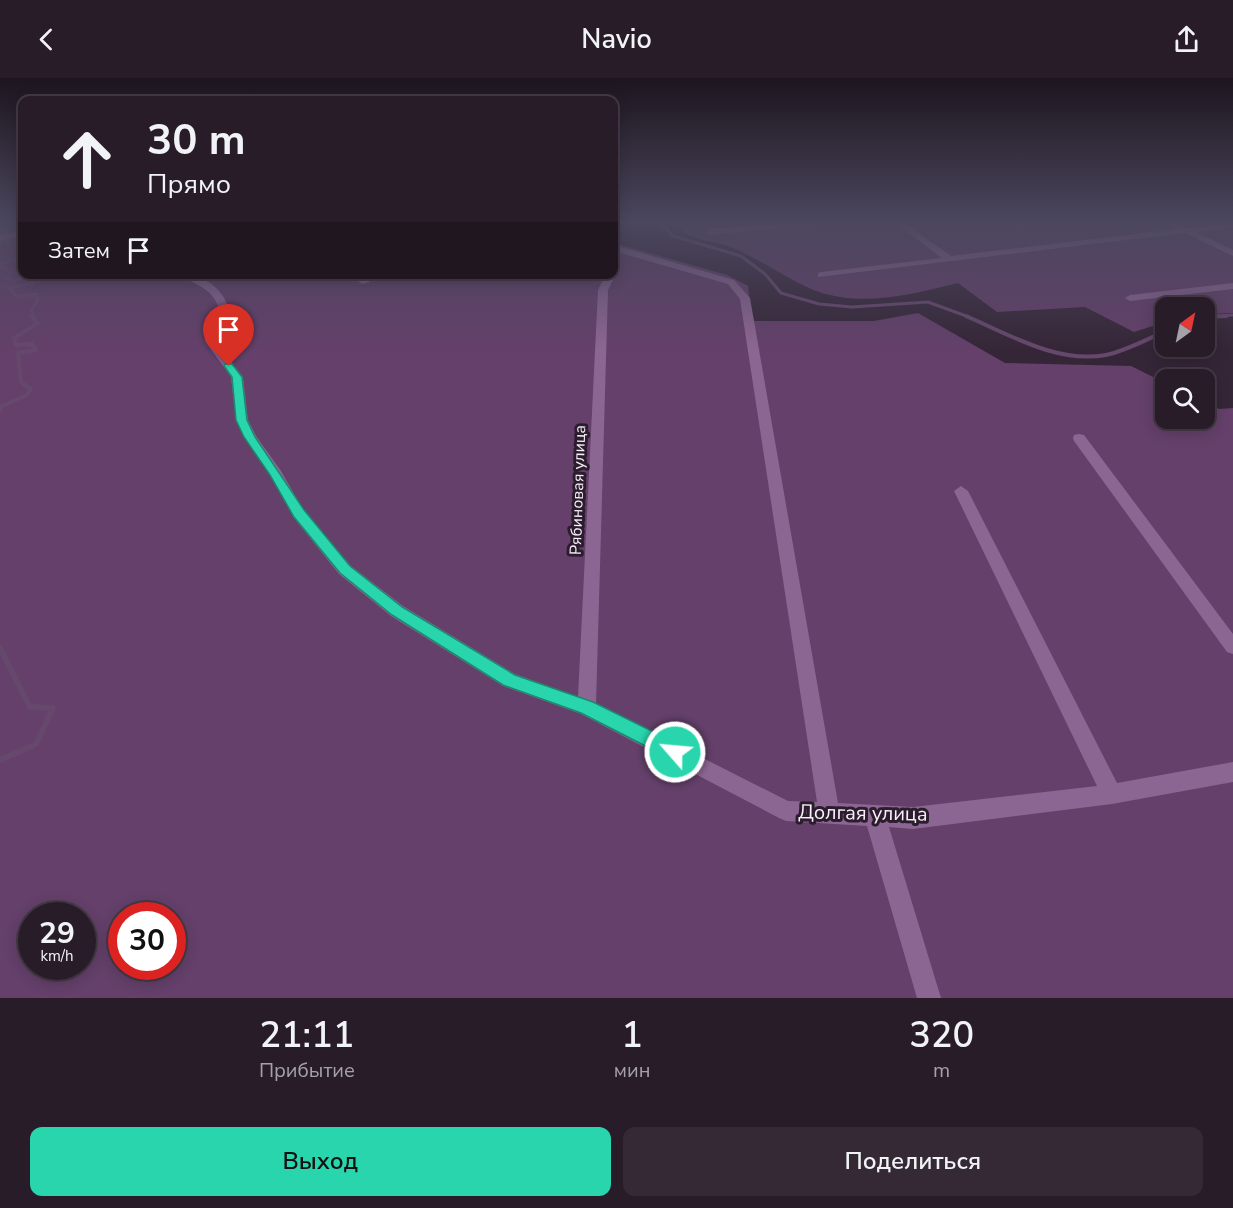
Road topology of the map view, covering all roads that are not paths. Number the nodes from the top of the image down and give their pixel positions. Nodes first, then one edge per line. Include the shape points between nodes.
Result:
1 (674, 265) edge
2 (893, 265) edge
3 (821, 274) dead end
4 (195, 279) edge
5 (361, 279) edge
6 (608, 279) edge
7 (365, 282) dead end
8 (1233, 286) edge
9 (1130, 298) dead end
10 (1079, 438) dead end
11 (962, 491) dead end
12 (1233, 647) edge
13 (587, 708) junction
14 (1233, 771) edge
15 (1112, 794) junction
16 (829, 814) junction
17 (874, 816) junction
18 (929, 998) edge

1 - 16 street via 731,282 745,298
2 - 3 street
4 - 13 street, Долгая улица via 220,295 223,306 210,341 237,377 242,420 250,437 299,514 345,570 397,611 509,680
5 - 7 street
6 - 13 street, Рябиновая улица via 603,290
8 - 9 street
10 - 12 street
11 - 15 street
13 - 16 street, Долгая улица via 786,811
14 - 15 street, Долгая улица
15 - 17 street, Долгая улица via 913,818
16 - 17 street, Долгая улица
17 - 18 street

